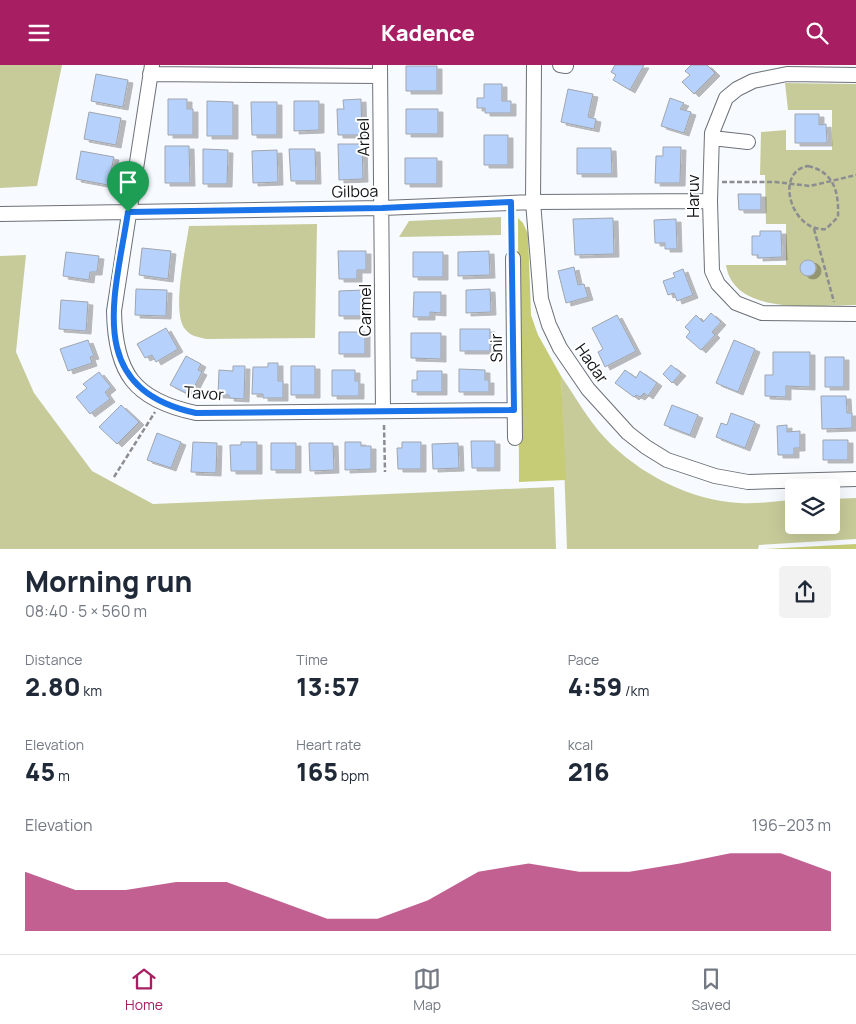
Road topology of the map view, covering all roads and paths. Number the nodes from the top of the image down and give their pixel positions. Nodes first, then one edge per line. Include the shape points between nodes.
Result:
1 (534, 65) edge
2 (151, 70) edge
3 (380, 71) edge
4 (856, 75) edge
5 (712, 138) junction
6 (748, 142) dead end
7 (856, 175) edge
8 (833, 181) junction
9 (711, 182) junction
10 (790, 184) junction
11 (533, 201) junction
12 (710, 201) junction
13 (511, 202) junction
14 (382, 208) junction
15 (128, 212) junction
16 (0, 214) edge
17 (814, 229) junction
18 (513, 258) joint
19 (856, 314) edge
20 (837, 315) junction
21 (161, 403) junction
22 (514, 410) junction
23 (383, 411) junction
24 (515, 438) dead end
25 (385, 472) dead end
26 (114, 477) dead end
27 (856, 479) edge

1 - 11 street, Hadar
2 - 3 street
2 - 15 street, Tavor
3 - 14 street, Arbel
4 - 5 street, Haruv via 787,74 753,81 726,99
5 - 6 street
5 - 9 street, Haruv
7 - 8 path
8 - 10 path via 810,186
8 - 10 path via 825,173 808,166 797,171
8 - 17 path via 838,217 826,229
9 - 10 path
9 - 12 street, Haruv
10 - 17 path via 795,211
11 - 12 street, Gilboa
11 - 13 street, Gilboa
11 - 27 street, Hadar via 541,299 549,325 572,369 628,433 667,460 715,476 748,482
12 - 20 street, Haruv via 712,271 730,297 762,313
13 - 14 street, Gilboa
13 - 18 path
14 - 15 street, Gilboa
14 - 23 street, Carmel
15 - 16 street, Gilboa
15 - 21 street, Tavor via 114,311 114,339 132,381
17 - 20 path
18 - 22 street, Snir
19 - 20 street, Haruv
21 - 23 street, Tavor via 196,413
21 - 26 path
22 - 23 street, Tavor
22 - 24 street, Snir
23 - 25 path

